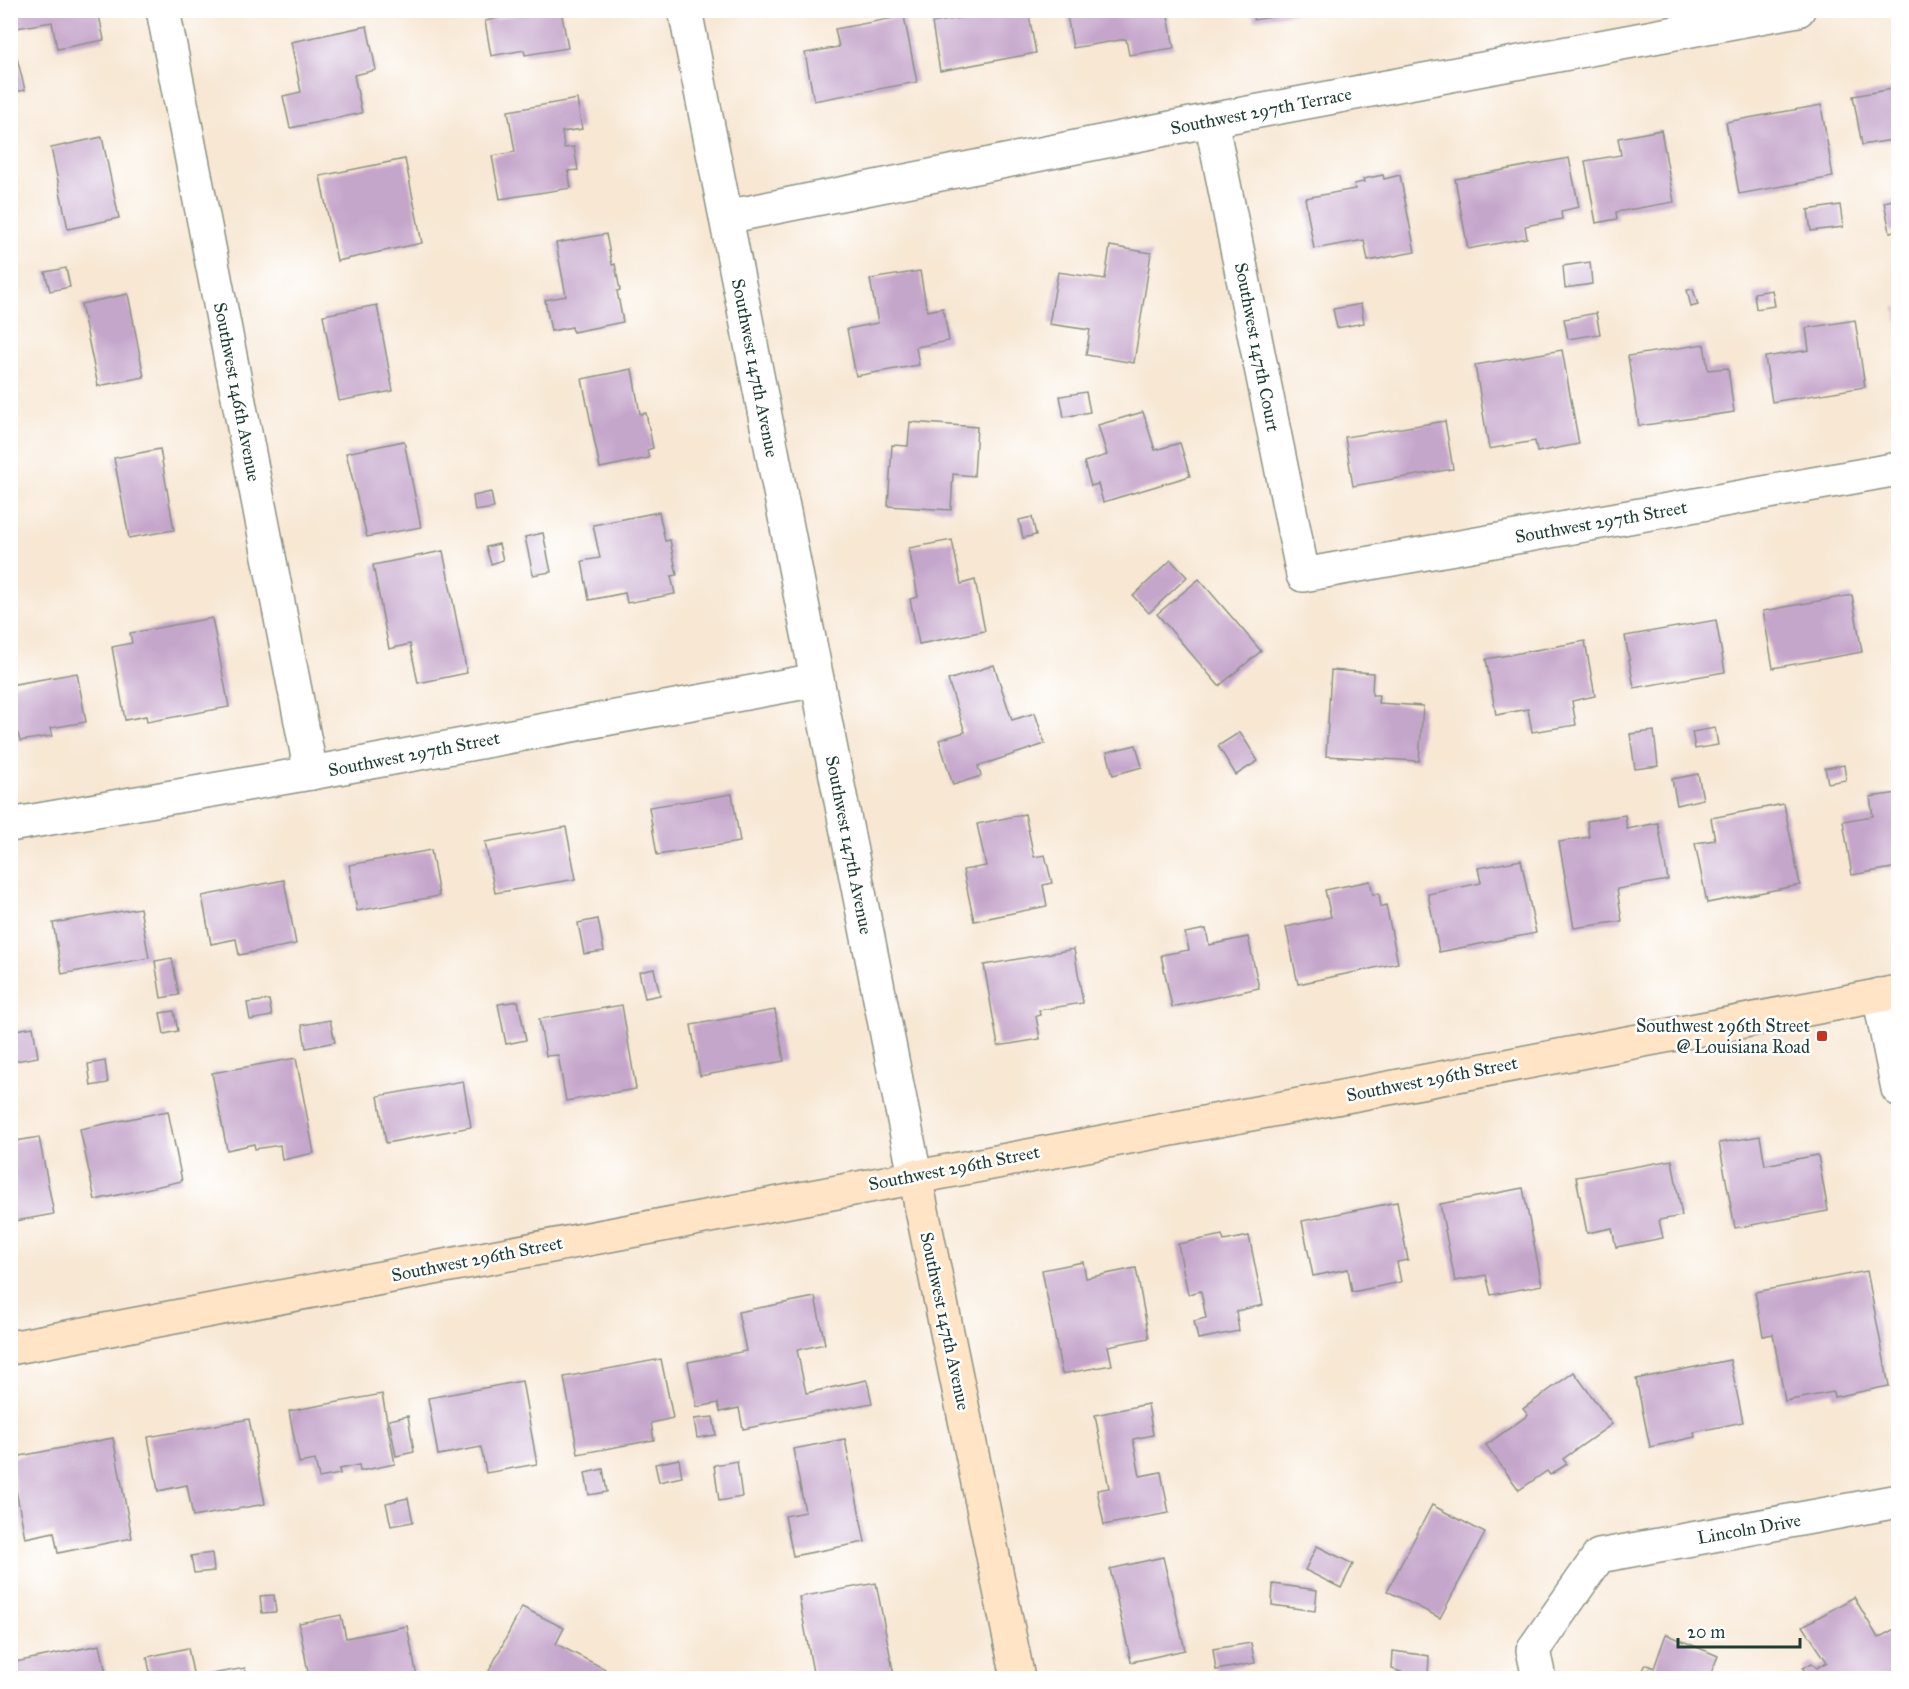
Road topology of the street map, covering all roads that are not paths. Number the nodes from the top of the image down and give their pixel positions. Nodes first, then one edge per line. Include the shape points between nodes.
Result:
1 (163, 10) edge
2 (685, 10) edge
3 (1798, 10) edge
4 (1211, 120) junction
5 (726, 217) junction
6 (1899, 469) edge
7 (1303, 575) joint
8 (817, 680) junction
9 (311, 774) junction
10 (10, 825) edge
11 (1889, 993) edge
12 (1899, 1089) edge
13 (915, 1176) junction
14 (10, 1348) edge
15 (1899, 1502) edge
16 (1018, 1678) edge
17 (1539, 1678) edge

1 - 9 street, Southwest 146th Avenue
2 - 5 street, Southwest 147th Avenue
3 - 4 street, Southwest 297th Terrace
4 - 5 street, Southwest 297th Terrace
4 - 7 street, Southwest 147th Court
5 - 8 street, Southwest 147th Avenue
6 - 7 street, Southwest 297th Street
8 - 9 street, Southwest 297th Street
8 - 13 street, Southwest 147th Avenue
9 - 10 street, Southwest 297th Street
11 - 12 street
11 - 13 street, Southwest 296th Street
13 - 14 street, Southwest 296th Street
13 - 16 street, Southwest 147th Avenue
15 - 17 street, Lincoln Drive via 1599,1556 1533,1650

